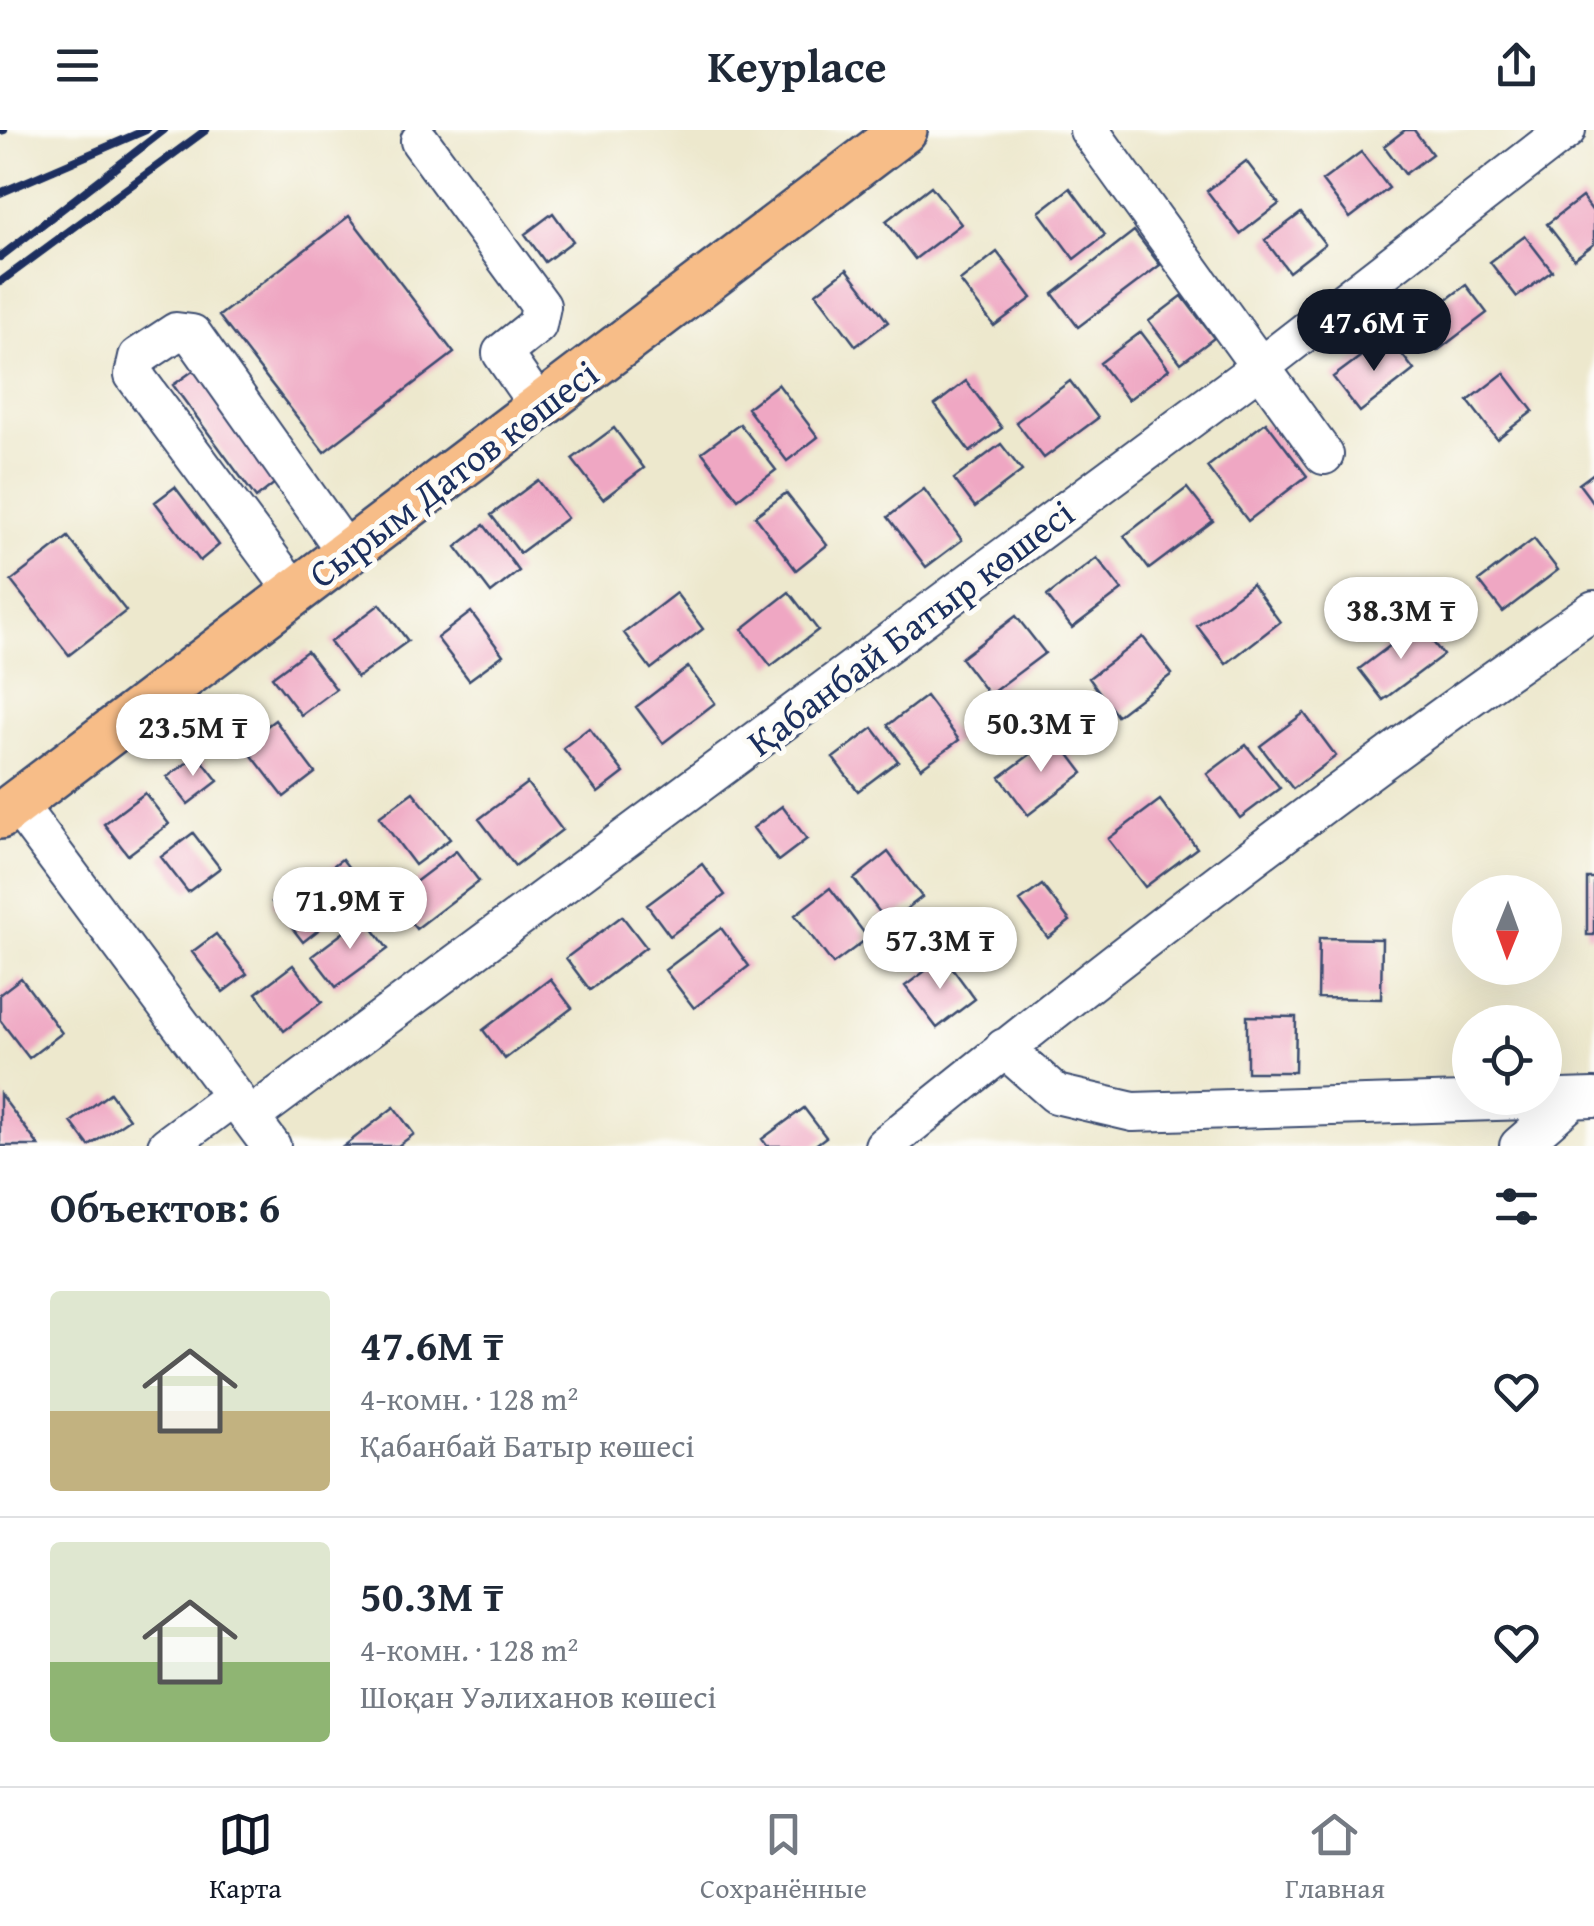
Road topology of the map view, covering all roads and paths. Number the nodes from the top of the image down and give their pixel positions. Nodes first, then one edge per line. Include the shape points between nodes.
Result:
1 (904, 130) edge
2 (1089, 130) edge
3 (1566, 130) edge
4 (420, 141) dead end
5 (1260, 367) junction
6 (540, 408) junction
7 (1324, 455) dead end
8 (347, 552) junction
9 (295, 592) junction
10 (1594, 610) edge
11 (8, 809) edge
12 (1004, 1048) junction
13 (1583, 1098) edge
14 (252, 1120) edge
15 (166, 1146) edge
16 (884, 1146) edge
17 (1519, 1146) edge

1 - 6 main road, Сырым Датов көшесі
2 - 5 street
3 - 5 street, Қабанбай Батыр көшесі
4 - 6 street via 540,306 537,325 502,353
5 - 7 street
5 - 14 street, Қабанбай Батыр көшесі
6 - 8 main road, Сырым Датов көшесі
8 - 9 main road, Сырым Датов көшесі
8 - 9 street via 192,334 176,332 138,357 134,374
9 - 11 main road, Сырым Датов көшесі
10 - 12 street
11 - 14 street
12 - 13 street via 1056,1094 1133,1112
12 - 16 street
13 - 17 street
14 - 15 street, Қабанбай Батыр көшесі

